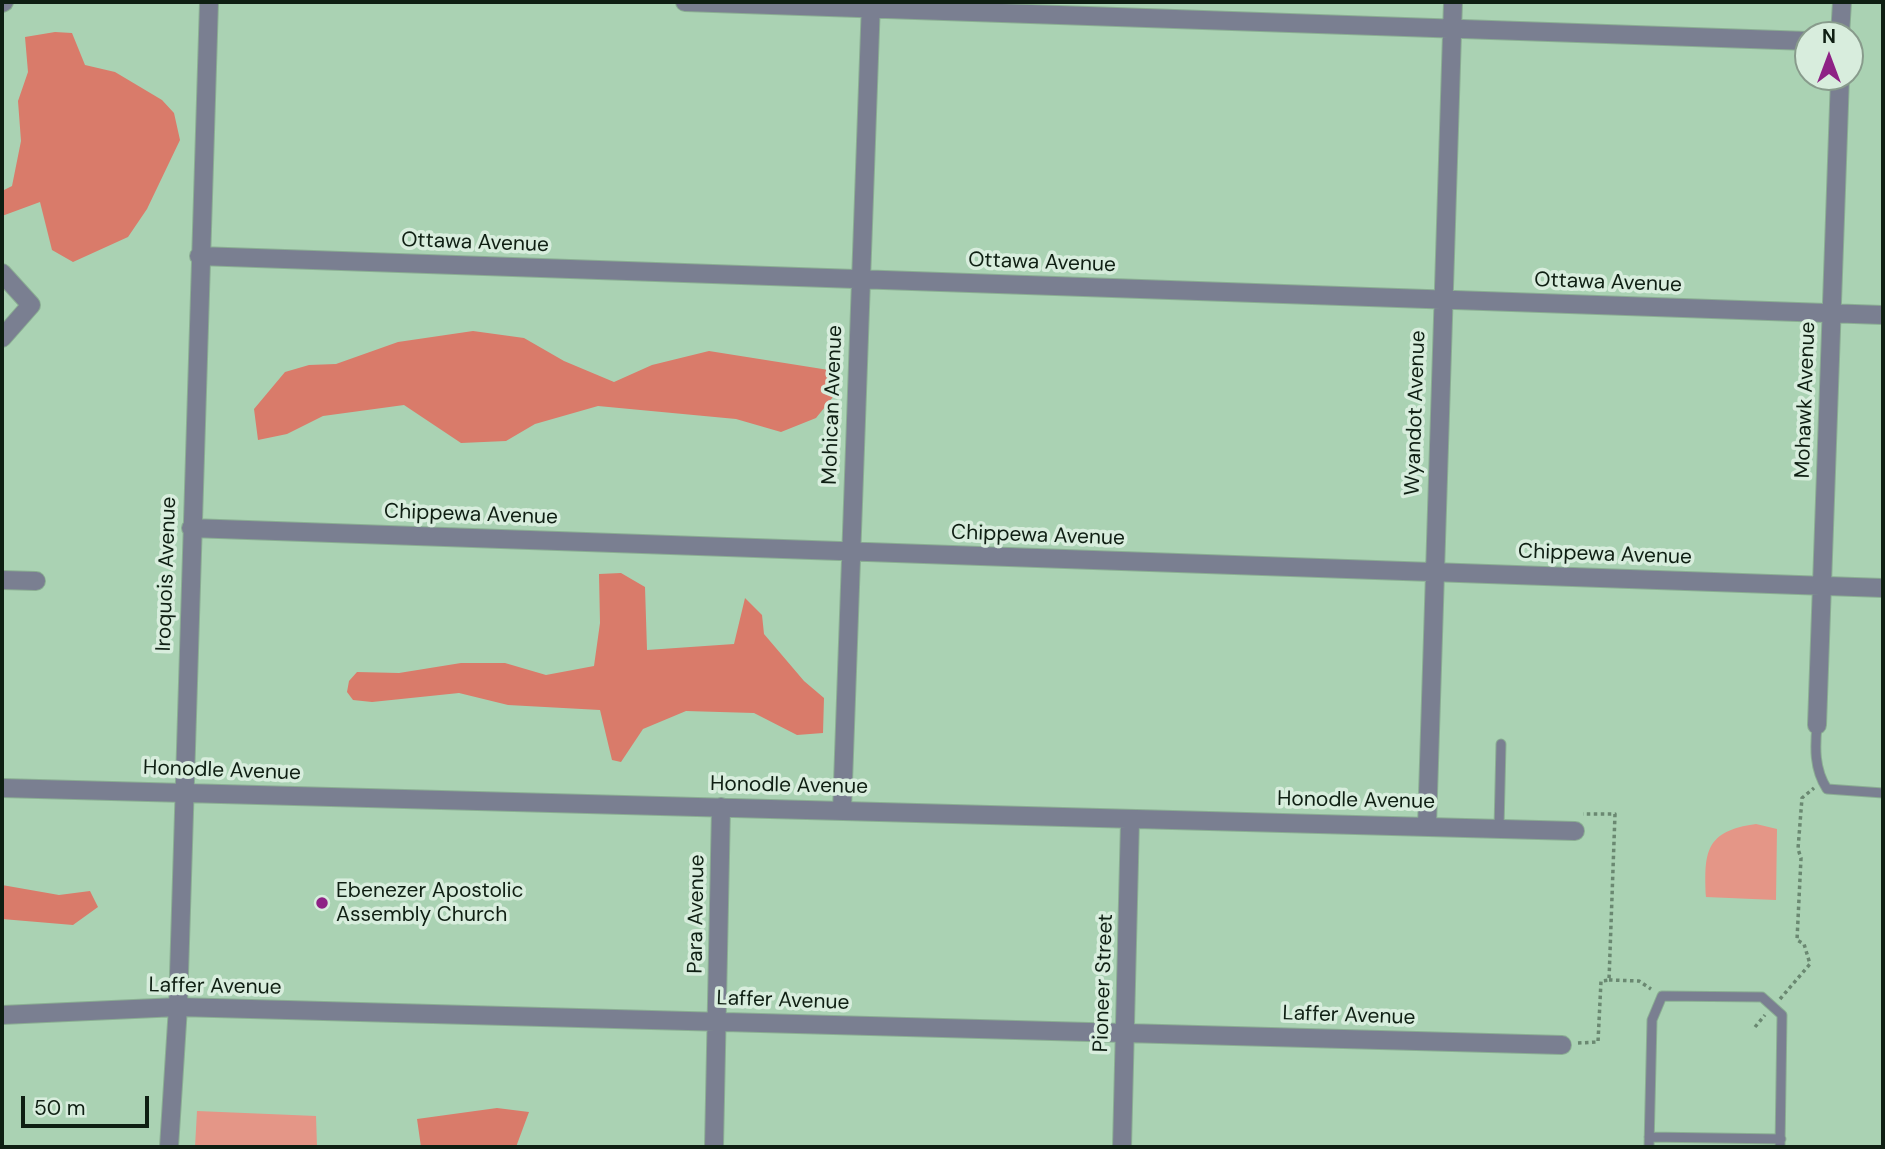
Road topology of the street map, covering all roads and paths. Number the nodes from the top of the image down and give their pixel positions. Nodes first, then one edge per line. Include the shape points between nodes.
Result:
1 (209, 2) edge
2 (685, 2) edge
3 (1453, 2) edge
4 (1842, 2) edge
5 (871, 5) edge
6 (1841, 21) edge
7 (1452, 29) junction
8 (1794, 41) edge
9 (1840, 91) edge
10 (199, 257) junction
11 (2, 273) edge
12 (860, 279) junction
13 (1441, 300) junction
14 (1832, 313) junction
15 (1883, 315) edge
16 (2, 338) edge
17 (191, 527) junction
18 (851, 552) junction
19 (1434, 572) junction
20 (2, 580) edge
21 (36, 581) dead end
22 (1822, 585) junction
23 (1883, 588) edge
24 (1817, 725) joint
25 (1501, 744) dead end
26 (1822, 782) junction
27 (2, 788) edge
28 (183, 793) junction
29 (1883, 793) edge
30 (721, 807) junction
31 (842, 810) junction
32 (1583, 814) dead end
33 (1130, 820) junction
34 (1427, 825) junction
35 (1499, 828) junction
36 (1575, 831) dead end
37 (1609, 980) junction
38 (1662, 996) junction
39 (178, 1007) junction
40 (1772, 1007) junction
41 (2, 1015) edge
42 (718, 1022) junction
43 (1755, 1027) dead end
44 (1125, 1033) junction
45 (1571, 1044) joint
46 (1649, 1142) edge
47 (1780, 1143) edge
48 (169, 1147) edge
49 (714, 1147) edge
50 (1122, 1147) edge

1 - 10 street, Iroquois Avenue
2 - 5 street
3 - 7 street, Wyandot Avenue
4 - 6 street
5 - 7 street
5 - 12 street, Mohican Avenue
7 - 8 street
7 - 13 street, Wyandot Avenue
9 - 14 street, Mohawk Avenue
10 - 12 street, Ottawa Avenue
10 - 17 street, Iroquois Avenue
11 - 16 street via 31,305
12 - 13 street, Ottawa Avenue
12 - 18 street, Mohican Avenue
13 - 14 street, Ottawa Avenue
13 - 19 street, Wyandot Avenue
14 - 15 street, Ottawa Avenue
14 - 22 street, Mohawk Avenue
17 - 18 street, Chippewa Avenue
17 - 28 street, Iroquois Avenue
18 - 19 street, Chippewa Avenue
18 - 31 street, Mohican Avenue
19 - 22 street, Chippewa Avenue
19 - 34 street, Wyandot Avenue
20 - 21 street
22 - 23 street, Chippewa Avenue
22 - 24 street, Mohawk Avenue
24 - 26 lane via 1815,749
25 - 35 lane
26 - 29 lane via 1838,792
26 - 40 path via 1802,798 1801,811 1797,940 1804,944 1810,964
27 - 28 street, Honodle Avenue
28 - 30 street, Honodle Avenue
28 - 39 street, Iroquois Avenue
30 - 31 street, Honodle Avenue
30 - 42 street, Para Avenue
31 - 33 street, Honodle Avenue
32 - 37 path via 1615,814
33 - 34 street, Honodle Avenue
33 - 44 street, Pioneer Street
34 - 35 street, Honodle Avenue
35 - 36 street, Honodle Avenue
37 - 38 path via 1639,981
37 - 45 path via 1601,981 1598,1042
38 - 40 lane via 1762,997
38 - 46 lane via 1652,1020
39 - 41 street, Laffer Avenue
39 - 42 street, Laffer Avenue
39 - 48 street, Iroquois Avenue
40 - 43 path
40 - 47 lane via 1782,1015
42 - 44 street, Laffer Avenue
42 - 49 street, Para Avenue
44 - 45 street, Laffer Avenue
44 - 50 street, Pioneer Street
46 - 47 lane

